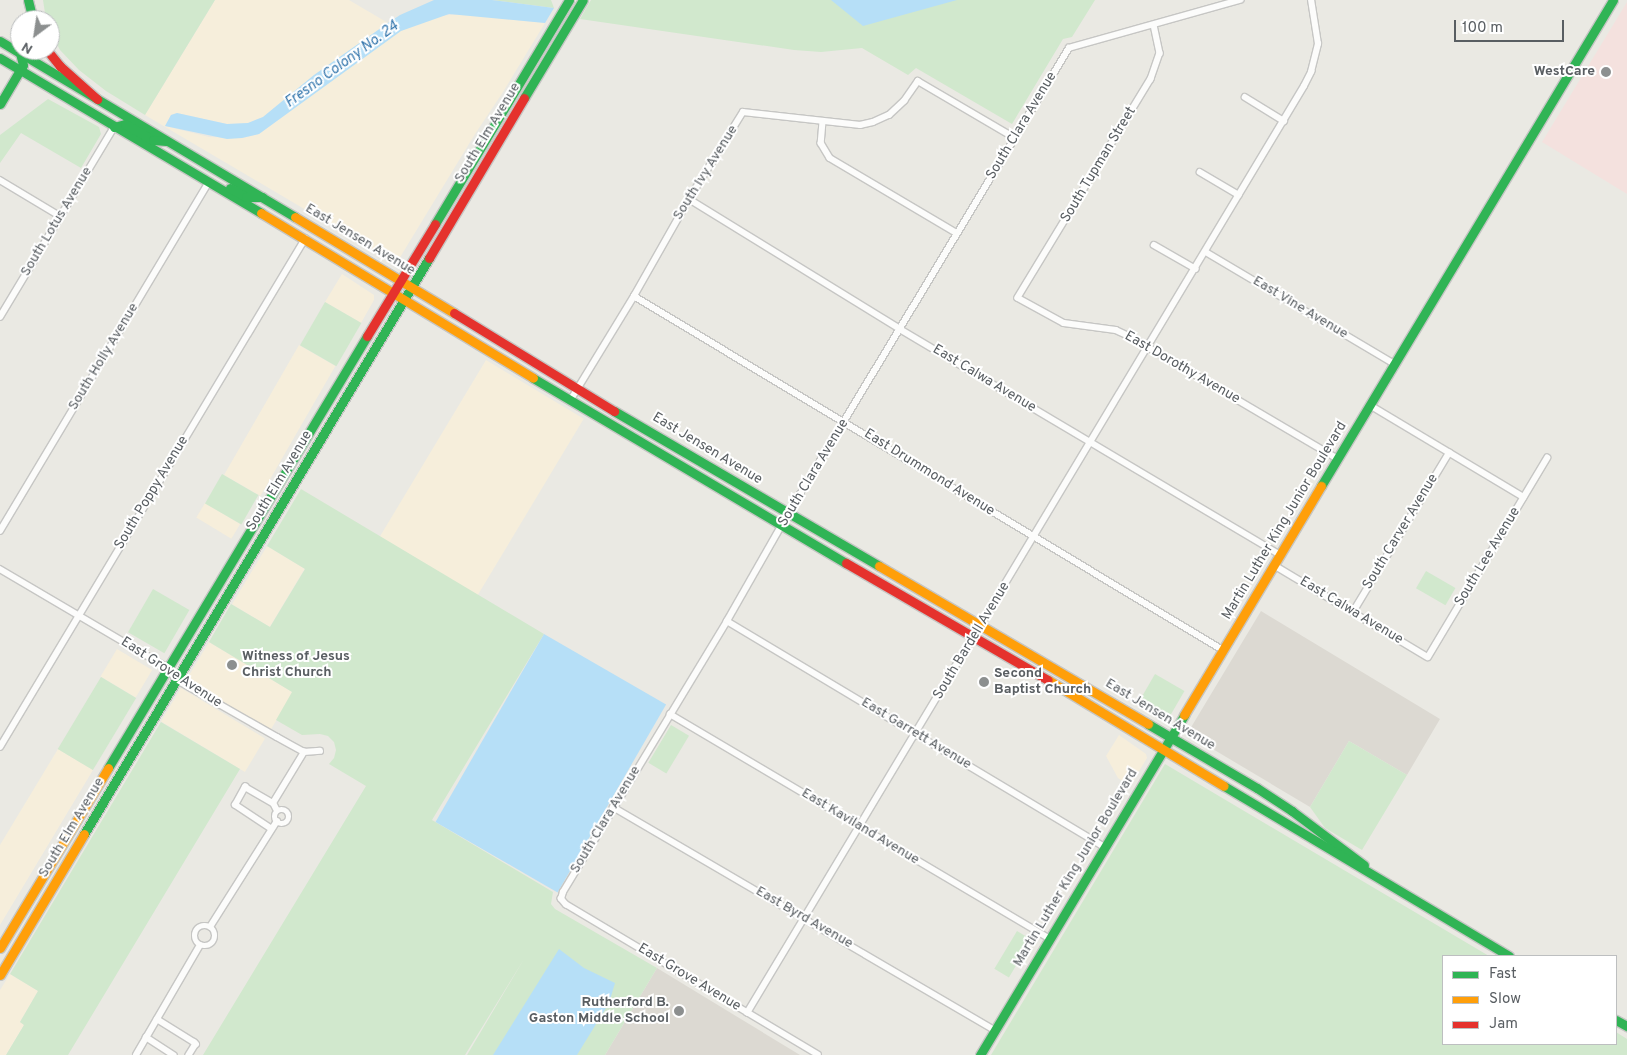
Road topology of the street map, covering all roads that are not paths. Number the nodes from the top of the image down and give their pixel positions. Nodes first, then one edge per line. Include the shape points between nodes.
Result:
1 (583, 0) edge
2 (1240, 0) edge
3 (1311, 0) edge
4 (1612, 0) edge
5 (567, 1) edge
6 (578, 8) junction
7 (1154, 25) junction
8 (0, 58) edge
9 (22, 60) edge
10 (32, 60) edge
11 (56, 60) edge
12 (22, 70) junction
13 (1245, 97) dead end
14 (97, 98) junction
15 (0, 104) edge
16 (1284, 121) junction
17 (823, 122) junction
18 (114, 127) junction
19 (1014, 138) junction
20 (169, 141) junction
21 (1200, 172) dead end
22 (0, 180) edge
23 (209, 182) junction
24 (1239, 195) junction
25 (262, 197) junction
26 (689, 199) junction
27 (60, 216) junction
28 (957, 233) junction
29 (305, 239) junction
30 (1154, 245) dead end
31 (1206, 252) junction
32 (1196, 269) junction
33 (400, 280) junction
34 (412, 287) junction
35 (393, 291) junction
36 (634, 296) junction
37 (1018, 298) joint
38 (405, 299) junction
39 (0, 317) edge
40 (900, 328) junction
41 (1149, 347) junction
42 (1394, 364) junction
43 (577, 389) junction
44 (570, 401) junction
45 (1370, 405) junction
46 (845, 421) junction
47 (1091, 443) junction
48 (1449, 452) junction
49 (1547, 458) dead end
50 (1338, 459) junction
51 (1524, 497) junction
52 (788, 514) junction
53 (781, 526) junction
54 (0, 531) edge
55 (1034, 537) junction
56 (1280, 555) junction
57 (1274, 565) junction
58 (0, 569) edge
59 (1354, 612) junction
60 (78, 616) junction
61 (728, 621) junction
62 (981, 626) junction
63 (974, 638) junction
64 (1223, 650) junction
65 (1428, 657) joint
66 (168, 668) junction
67 (177, 680) junction
68 (670, 714) junction
69 (916, 734) junction
70 (1171, 737) junction
71 (0, 747) edge
72 (1163, 750) junction
73 (320, 751) dead end
74 (304, 752) junction
75 (273, 803) junction
76 (613, 807) junction
77 (277, 811) junction
78 (276, 822) junction
79 (271, 828) junction
80 (860, 828) junction
81 (1105, 847) junction
82 (1394, 888) junction
83 (561, 899) joint
84 (805, 918) junction
85 (210, 927) junction
86 (1050, 939) junction
87 (200, 945) junction
88 (0, 948) edge
89 (1507, 955) edge
90 (0, 975) edge
91 (747, 1013) junction
92 (157, 1019) junction
93 (995, 1030) junction
94 (146, 1037) junction
95 (136, 1055) edge
96 (174, 1055) edge
97 (188, 1055) edge
98 (818, 1055) edge
99 (980, 1055) edge

1 - 6 main road, South Elm Avenue
2 - 7 street
3 - 16 street, South Bardell Avenue via 1318,44 1316,58
4 - 42 main road, Martin Luther King Junior Boulevard
5 - 6 street
5 - 33 main road, South Elm Avenue
6 - 34 main road, South Elm Avenue
7 - 19 street, South Clara Avenue via 1069,48
7 - 37 street, South Tupman Street via 1160,53 1152,79
8 - 12 main road, East Jensen Avenue
9 - 12 main road
10 - 14 main road, East Jensen Avenue
11 - 14 main road
12 - 15 main road
12 - 18 main road, East Jensen Avenue
13 - 16 street
14 - 20 main road, East Jensen Avenue
16 - 24 street, South Bardell Avenue
17 - 19 street, South Ivy Avenue via 860,125 882,119 904,101 918,81
17 - 26 street, South Ivy Avenue via 743,112
17 - 28 street via 821,143 830,158
18 - 20 main road via 125,124 153,140
18 - 23 main road, East Jensen Avenue
18 - 27 street, South Lotus Avenue
19 - 28 street, South Clara Avenue
20 - 25 main road, East Jensen Avenue
21 - 24 street
22 - 27 street
23 - 25 main road via 221,182 246,197
23 - 29 main road, East Jensen Avenue
23 - 54 street, South Holly Avenue
24 - 31 street, South Bardell Avenue
25 - 33 main road, East Jensen Avenue
26 - 36 street, South Ivy Avenue
26 - 40 street, East Calwa Avenue
27 - 39 street, South Lotus Avenue
28 - 40 street, South Clara Avenue
29 - 35 main road, East Jensen Avenue
29 - 60 street, South Poppy Avenue
30 - 32 street
31 - 32 street, South Bardell Avenue
31 - 42 street, East Vine Avenue
32 - 41 street, South Bardell Avenue
33 - 34 main road, East Jensen Avenue
33 - 35 main road, South Elm Avenue
34 - 38 main road, South Elm Avenue
34 - 43 main road, East Jensen Avenue
35 - 38 main road, East Jensen Avenue
35 - 66 main road, South Elm Avenue
36 - 43 street, South Ivy Avenue
36 - 46 street, East Drummond Avenue
37 - 41 street, East Dorothy Avenue via 1064,323 1116,330
38 - 44 main road, East Jensen Avenue
38 - 67 main road, South Elm Avenue
40 - 46 street, South Clara Avenue
40 - 47 street, East Calwa Avenue
41 - 47 street, South Bardell Avenue
41 - 50 street, East Dorothy Avenue
42 - 45 main road, Martin Luther King Junior Boulevard
43 - 44 street, South Ivy Avenue
43 - 52 main road, East Jensen Avenue
44 - 53 main road, East Jensen Avenue
45 - 48 street
45 - 50 main road, Martin Luther King Junior Boulevard
46 - 52 street, South Clara Avenue
46 - 55 street, East Drummond Avenue
47 - 55 street, South Bardell Avenue
47 - 56 street, East Calwa Avenue
48 - 51 street
48 - 59 street, South Carver Avenue
49 - 51 street, South Lee Avenue
50 - 56 main road, Martin Luther King Junior Boulevard
51 - 65 street, South Lee Avenue
52 - 53 street, South Clara Avenue
52 - 62 main road, East Jensen Avenue
53 - 61 street, South Clara Avenue
53 - 63 main road, East Jensen Avenue
55 - 62 street, South Bardell Avenue
55 - 64 street, East Drummond Avenue
56 - 57 main road, Martin Luther King Junior Boulevard
57 - 59 street, East Calwa Avenue
57 - 64 main road, Martin Luther King Junior Boulevard
58 - 60 street, East Grove Avenue
59 - 65 street, East Calwa Avenue
60 - 66 street, East Grove Avenue
60 - 71 street, South Poppy Avenue
61 - 68 street, South Clara Avenue
61 - 69 street, East Garrett Avenue
62 - 63 street, South Bardell Avenue
62 - 70 main road, East Jensen Avenue
63 - 69 street, South Bardell Avenue
63 - 72 main road, East Jensen Avenue
64 - 70 main road, Martin Luther King Junior Boulevard
66 - 67 street, East Grove Avenue
66 - 88 main road, South Elm Avenue
67 - 74 street, East Grove Avenue
67 - 90 main road, South Elm Avenue
68 - 76 street, South Clara Avenue
68 - 80 street, East Kaviland Avenue
69 - 80 street, South Bardell Avenue
69 - 81 street, East Garrett Avenue
70 - 72 main road, Martin Luther King Junior Boulevard
70 - 82 main road, East Jensen Avenue via 1292,811
72 - 81 main road, Martin Luther King Junior Boulevard
72 - 82 main road, East Jensen Avenue
73 - 74 street
74 - 75 street
75 - 77 street
75 - 79 street via 245,787 235,805
76 - 83 street, South Clara Avenue
76 - 84 street, East Byrd Avenue
77 - 78 street
77 - 78 street via 286,811 289,817 283,824
78 - 79 street
79 - 85 street
80 - 84 street, South Bardell Avenue
80 - 86 street, East Kaviland Avenue
81 - 86 main road, Martin Luther King Junior Boulevard
82 - 89 main road, East Jensen Avenue
83 - 91 street, East Grove Avenue via 566,905
84 - 91 street, South Bardell Avenue
84 - 93 street, East Byrd Avenue
85 - 87 street via 204,926 196,931
85 - 87 street via 215,932 213,943
86 - 93 main road, Martin Luther King Junior Boulevard
87 - 92 street
91 - 98 street, East Grove Avenue
92 - 94 street
92 - 97 street via 196,1044
93 - 99 main road, Martin Luther King Junior Boulevard
94 - 95 street
94 - 96 street

